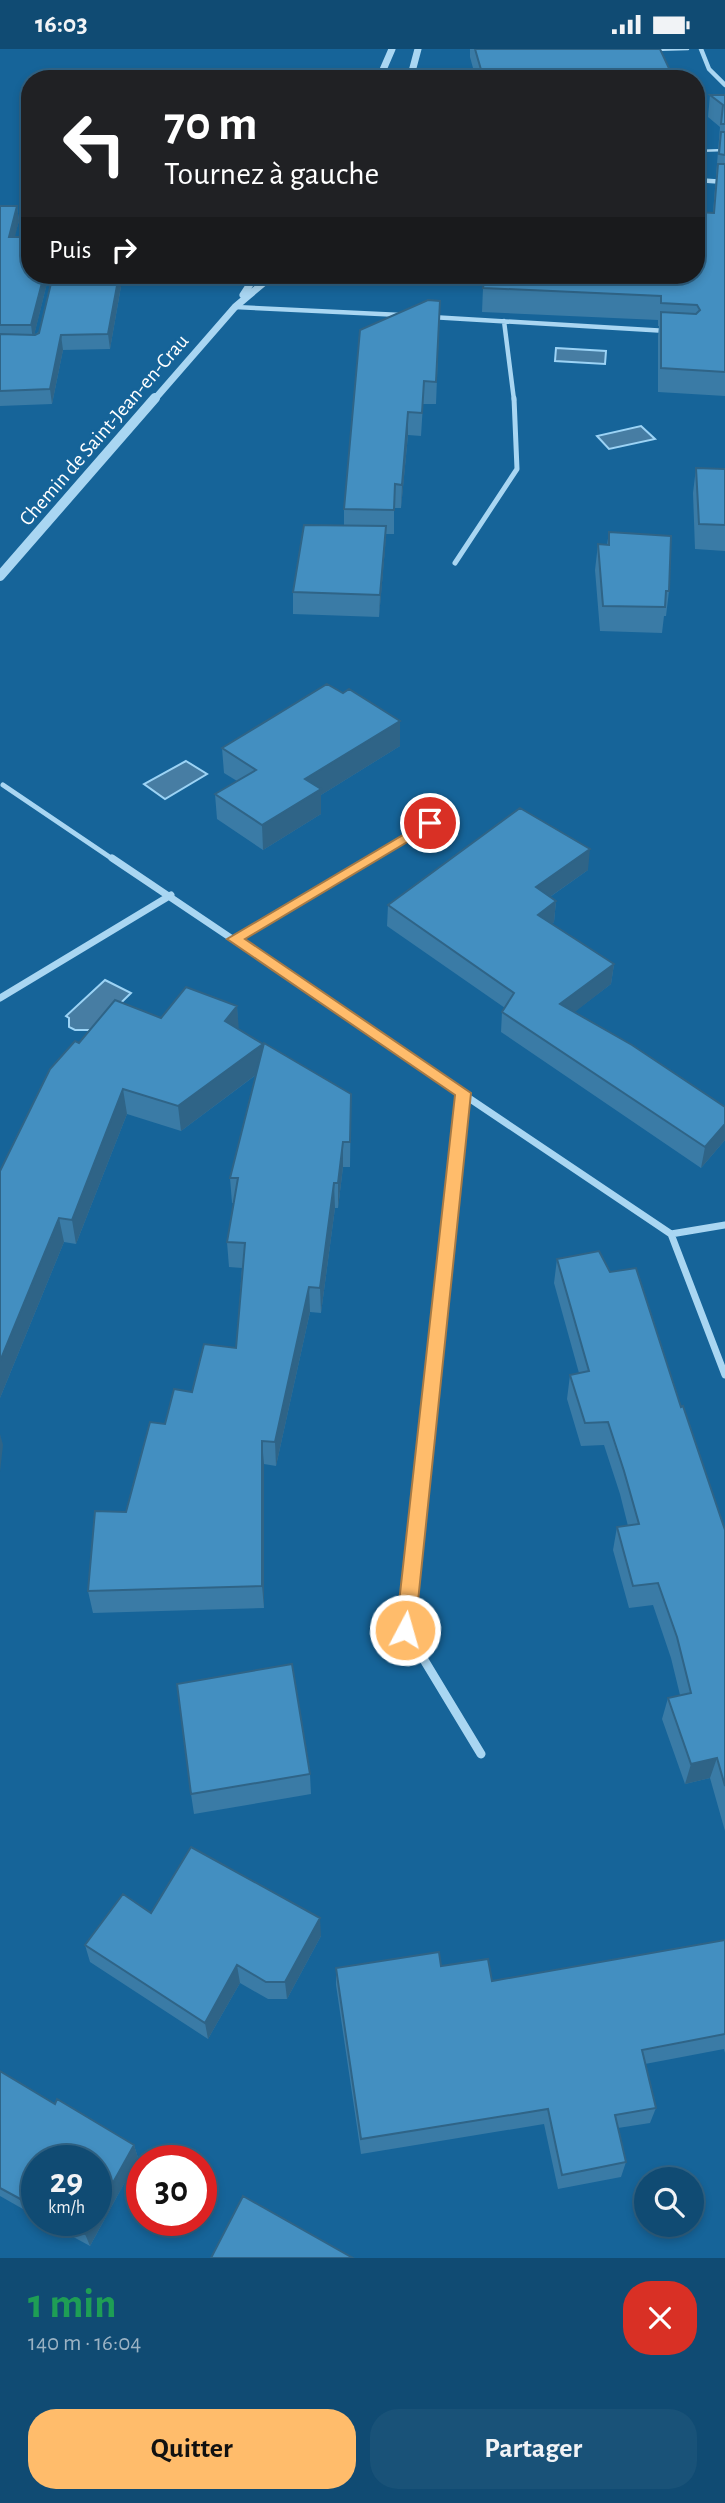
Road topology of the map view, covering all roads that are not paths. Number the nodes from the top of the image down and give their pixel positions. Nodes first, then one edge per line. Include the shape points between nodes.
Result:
1 (393, 49) edge
2 (418, 49) edge
3 (688, 49) edge
4 (701, 49) edge
5 (650, 51) edge
6 (383, 70) edge
7 (412, 70) edge
8 (725, 85) edge
9 (725, 150) edge
10 (705, 151) edge
11 (705, 181) edge
12 (725, 182) edge
13 (250, 284) edge
14 (262, 284) edge
15 (235, 307) junction
16 (413, 316) edge
17 (427, 316) edge
18 (504, 321) junction
19 (679, 332) edge
20 (455, 563) dead end
21 (0, 576) edge
22 (1, 784) edge
23 (430, 823) dead end
24 (171, 895) junction
25 (234, 939) junction
26 (0, 998) edge
27 (463, 1093) junction
28 (725, 1226) edge
29 (671, 1234) junction
30 (725, 1375) edge
31 (481, 1754) dead end

1 - 6 street
2 - 7 street
3 - 5 lane
4 - 8 street via 709,69
9 - 10 lane
11 - 12 street
13 - 15 street, Chemin de Saint-Jean-en-Crau
14 - 15 street, Chemin de Saint-Jean-en-Crau
15 - 16 street
15 - 21 street, Chemin de Saint-Jean-en-Crau
17 - 18 street
18 - 19 street
18 - 20 street via 514,393 517,469
22 - 24 street
23 - 25 street
24 - 25 street
24 - 26 street
25 - 27 street
27 - 29 street
27 - 31 street via 405,1630
28 - 29 street
29 - 30 street

